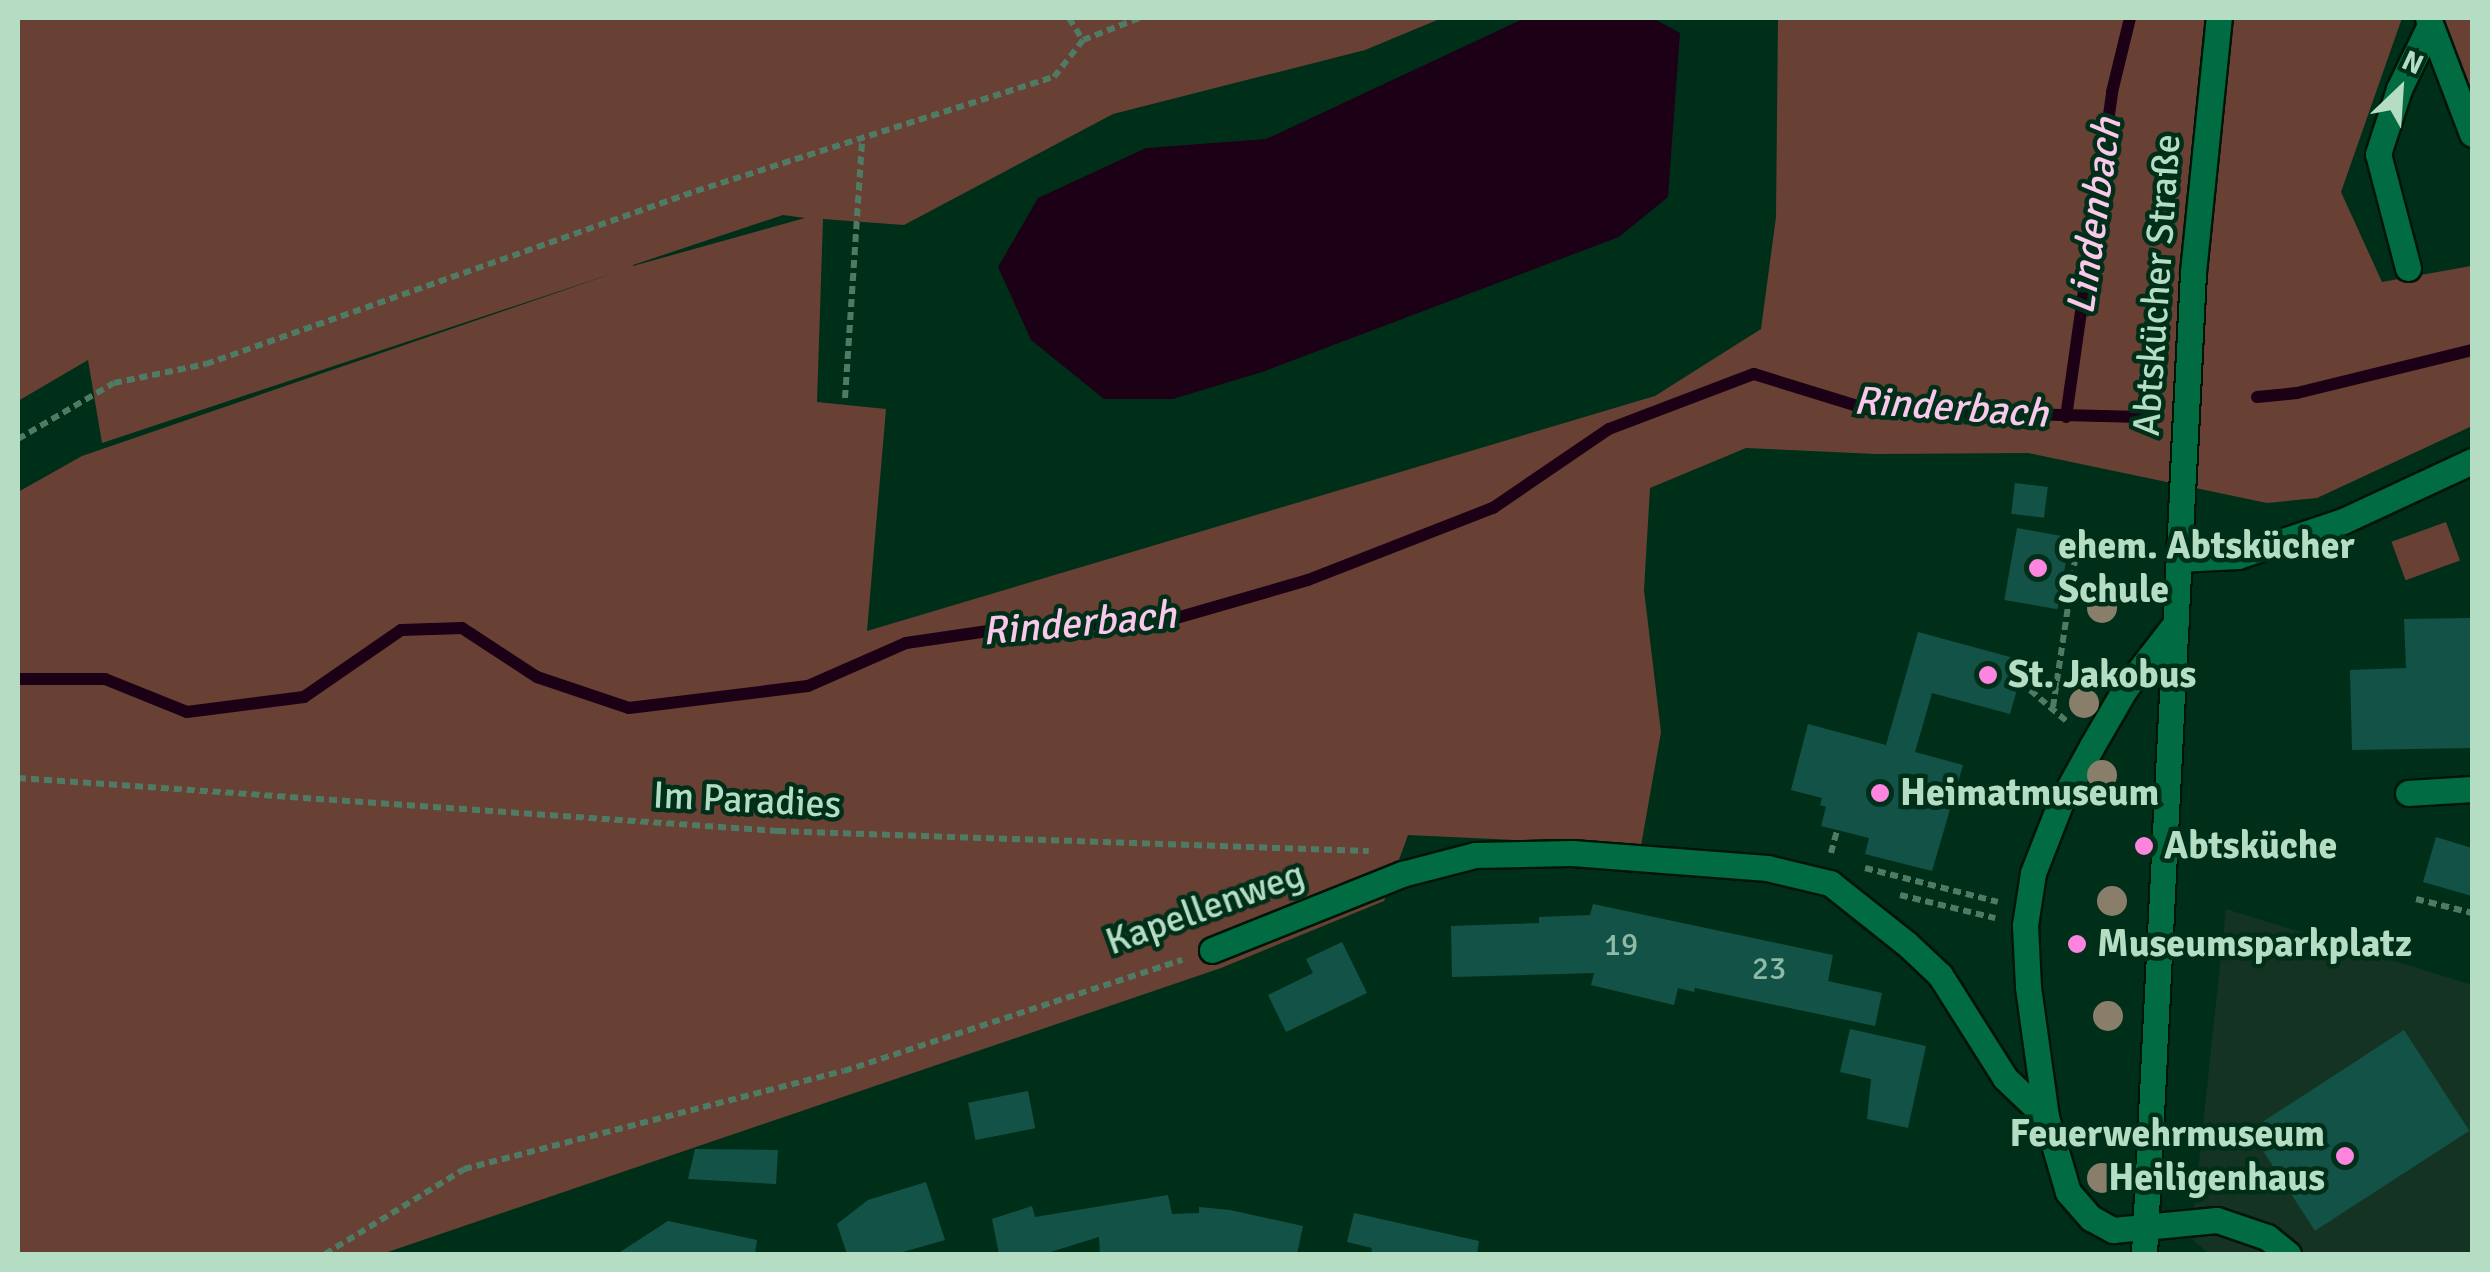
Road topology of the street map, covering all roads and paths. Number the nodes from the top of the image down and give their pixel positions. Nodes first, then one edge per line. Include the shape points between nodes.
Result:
1 (1069, 18) edge
2 (1140, 18) edge
3 (2219, 18) edge
4 (2429, 21) edge
5 (1084, 40) junction
6 (2472, 134) edge
7 (862, 139) junction
8 (2408, 268) dead end
9 (845, 398) dead end
10 (18, 439) edge
11 (2472, 462) edge
12 (2179, 558) junction
13 (2075, 559) dead end
14 (2176, 623) junction
15 (2018, 686) dead end
16 (2054, 686) junction
17 (2028, 688) junction
18 (2125, 689) junction
19 (2053, 707) junction
20 (2092, 746) junction
21 (18, 778) edge
22 (2472, 788) edge
23 (2408, 793) dead end
24 (1836, 830) dead end
25 (1375, 852) dead end
26 (1888, 892) dead end
27 (2416, 900) dead end
28 (2026, 909) junction
29 (2472, 913) edge
30 (1986, 916) dead end
31 (1212, 950) joint
32 (2046, 1117) junction
33 (2151, 1126) junction
34 (2216, 1192) dead end
35 (2146, 1228) junction
36 (324, 1254) edge
37 (2144, 1254) edge
38 (2288, 1254) edge

1 - 5 path
2 - 5 path
3 - 12 street, Abtskücher Straße via 2192,272
4 - 6 street
4 - 8 street via 2378,154
5 - 7 path via 1054,77
7 - 9 path
7 - 10 path via 206,364 114,383
11 - 12 street via 2343,522 2238,556
12 - 14 street, Abtskücher Straße
13 - 16 path
14 - 18 street
14 - 33 street, Abtskücher Straße
15 - 17 path
16 - 17 path
16 - 18 path
16 - 19 path
17 - 19 path
18 - 20 street
19 - 20 path
20 - 28 street via 2060,804
21 - 25 path, Im Paradies via 778,831
22 - 23 street
24 - 28 path via 1829,859
26 - 30 path
27 - 29 path
28 - 32 street via 2028,987
31 - 32 street, Kapellenweg via 1402,874 1475,855 1572,853 1767,868 1830,883 1907,944 1940,975 2004,1078
31 - 36 path, Kapellenweg via 844,1071 464,1169
32 - 35 street via 2068,1192 2091,1218 2114,1230
33 - 34 path via 2173,1127 2181,1170
33 - 35 street, Abtskücher Straße
35 - 37 street, Abtskücher Straße
35 - 38 street via 2217,1220 2267,1237

